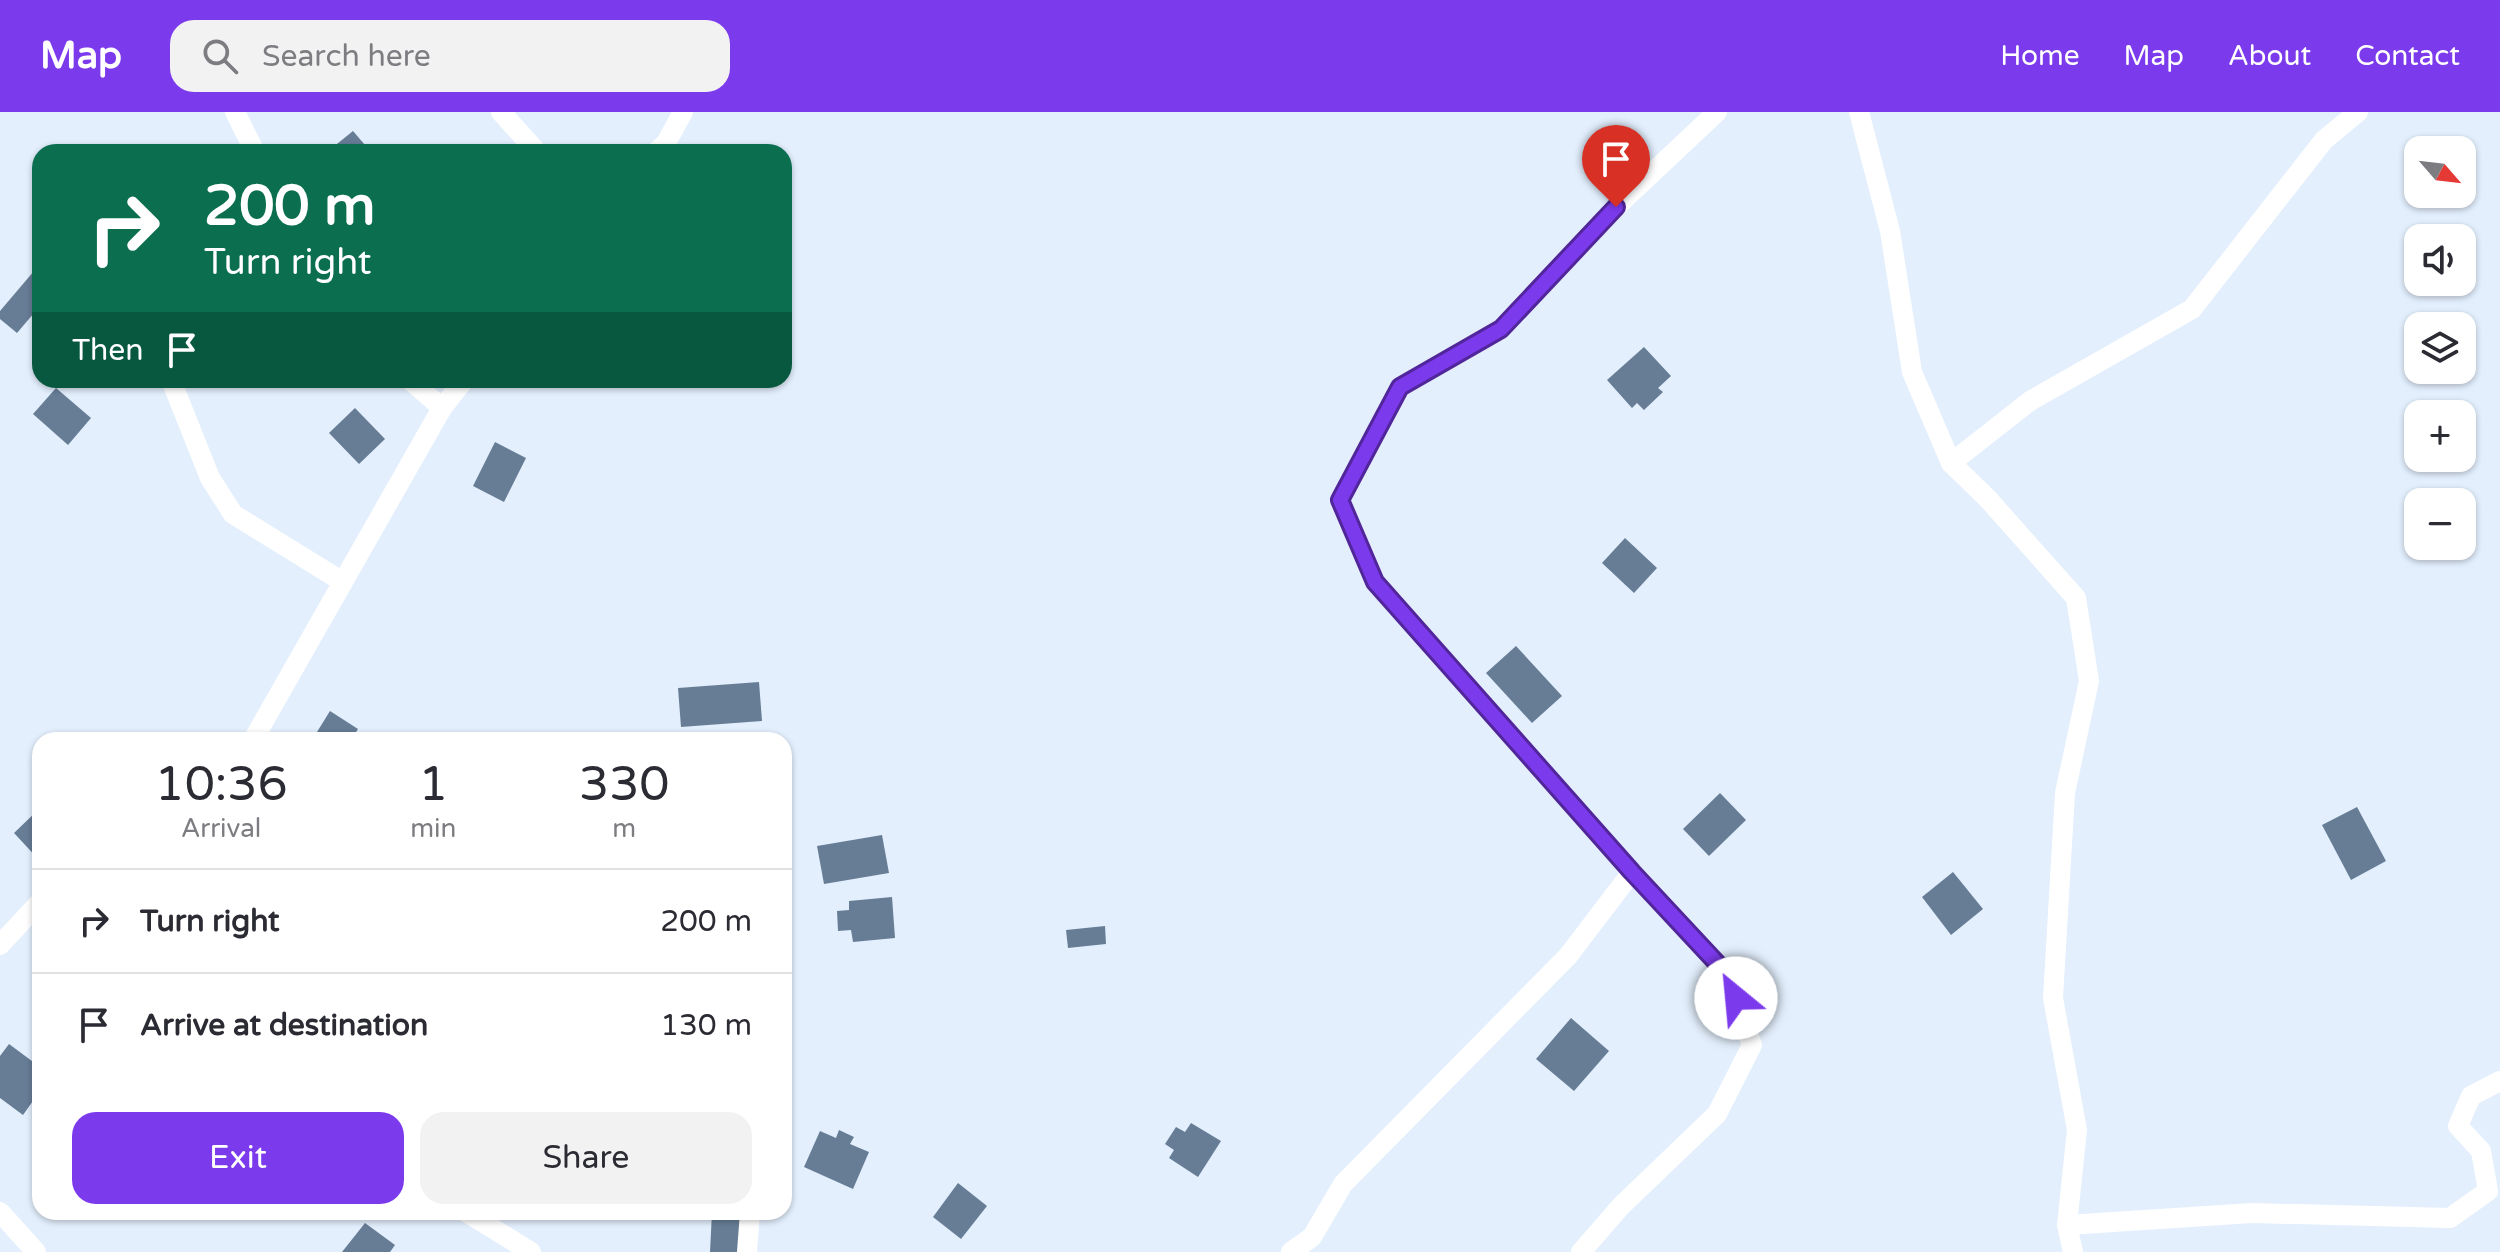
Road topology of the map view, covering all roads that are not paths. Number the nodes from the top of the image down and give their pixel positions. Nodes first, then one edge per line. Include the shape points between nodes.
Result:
1 (235, 112) edge
2 (501, 112) edge
3 (683, 112) edge
4 (1717, 112) edge
5 (1859, 112) edge
6 (2358, 112) edge
7 (251, 144) edge
8 (530, 144) edge
9 (665, 144) edge
10 (174, 388) edge
11 (419, 388) edge
12 (458, 388) edge
13 (442, 408) junction
14 (1951, 463) junction
15 (343, 582) junction
16 (258, 732) edge
17 (1632, 872) junction
18 (32, 911) edge
19 (0, 945) edge
20 (2500, 1081) edge
21 (0, 1212) edge
22 (479, 1220) edge
23 (749, 1220) edge
24 (2067, 1225) junction
25 (36, 1252) edge
26 (531, 1252) edge
27 (747, 1252) edge
28 (1291, 1252) edge
29 (1581, 1252) edge
30 (2073, 1252) edge

1 - 7 street
2 - 8 street
3 - 9 street
4 - 17 street via 1616,207 1501,329 1400,387 1340,500 1375,582
5 - 14 street via 1890,231 1912,372
6 - 14 street via 2324,140 2192,309 2030,401
10 - 15 street via 210,478 233,514
11 - 13 street
12 - 13 street
13 - 15 street
14 - 24 street via 2076,598 2089,681 2065,793 2053,998 2077,1130
15 - 16 street
17 - 28 street via 1568,956 1343,1184 1312,1237
17 - 29 street via 1728,975 1752,1045 1717,1114
18 - 19 street
20 - 24 street via 2471,1096 2458,1126 2481,1151 2488,1191 2450,1218 2252,1213
21 - 25 street
22 - 26 street
23 - 27 street
24 - 30 street

